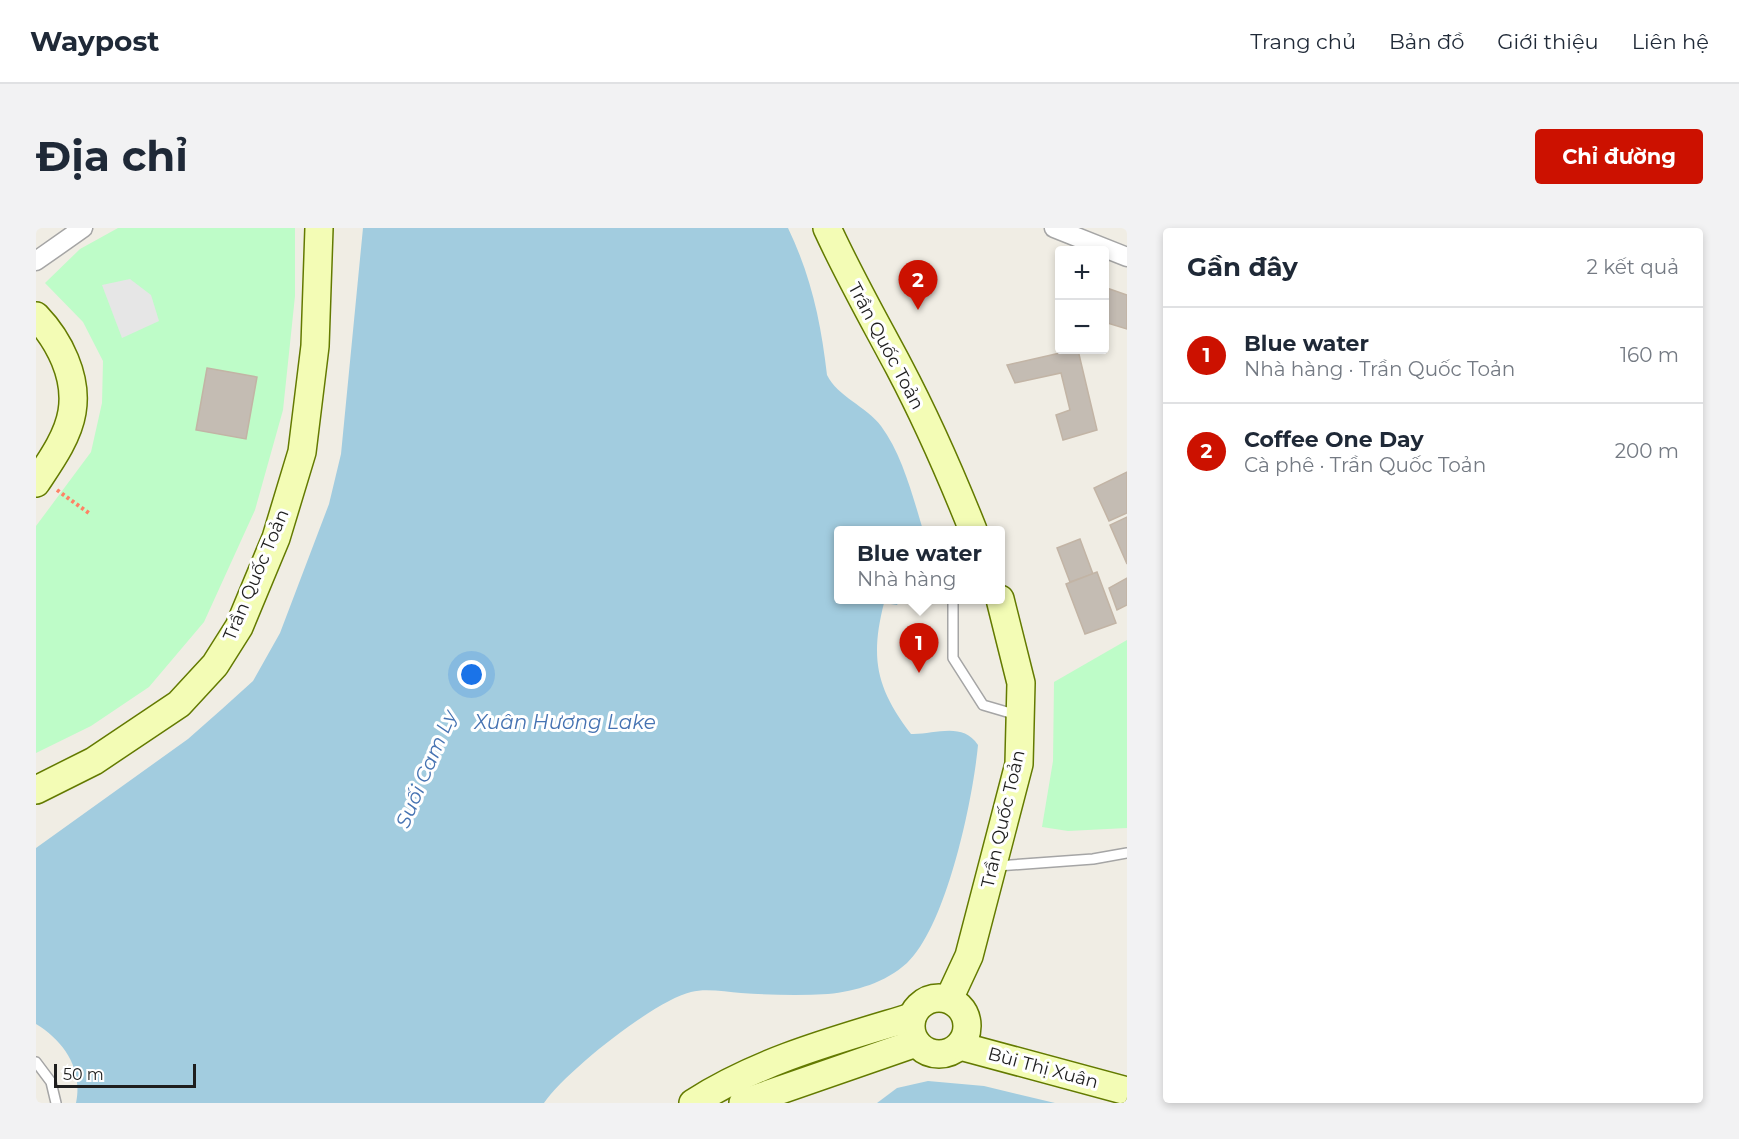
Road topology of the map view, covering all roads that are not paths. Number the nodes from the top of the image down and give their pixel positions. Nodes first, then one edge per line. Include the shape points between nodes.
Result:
1 (83, 228) edge
2 (319, 228) edge
3 (827, 228) edge
4 (1054, 228) edge
5 (1127, 257) edge
6 (36, 261) edge
7 (36, 316) edge
8 (38, 480) edge
9 (971, 526) edge
10 (954, 604) edge
11 (1001, 604) edge
12 (1022, 717) junction
13 (36, 790) edge
14 (1127, 853) edge
15 (994, 866) junction
16 (949, 999) junction
17 (914, 1030) junction
18 (960, 1046) junction
19 (36, 1062) edge
20 (1127, 1091) edge
21 (731, 1092) edge
22 (789, 1097) edge
23 (56, 1103) edge
24 (693, 1103) edge
25 (743, 1103) edge

1 - 6 street
2 - 13 main road, Trần Quốc Toản via 315,346 302,452 276,538 239,627 215,665 179,704 94,761
3 - 9 main road, Trần Quốc Toản via 937,444
4 - 5 street
7 - 8 main road via 54,334 69,370 72,412 56,452
10 - 12 lane via 953,658 983,705
11 - 12 main road, Trần Quốc Toản via 1021,683
12 - 15 main road, Trần Quốc Toản via 1019,764
14 - 15 lane via 1093,860
15 - 16 main road, Trần Quốc Toản via 969,956
16 - 17 main road via 924,1002
16 - 18 main road via 964,1011 967,1021
17 - 18 main road via 933,1054
17 - 21 main road via 814,1046
17 - 22 main road
18 - 20 main road, Bùi Thị Xuân
19 - 23 lane via 51,1083
21 - 24 main road
22 - 25 main road

